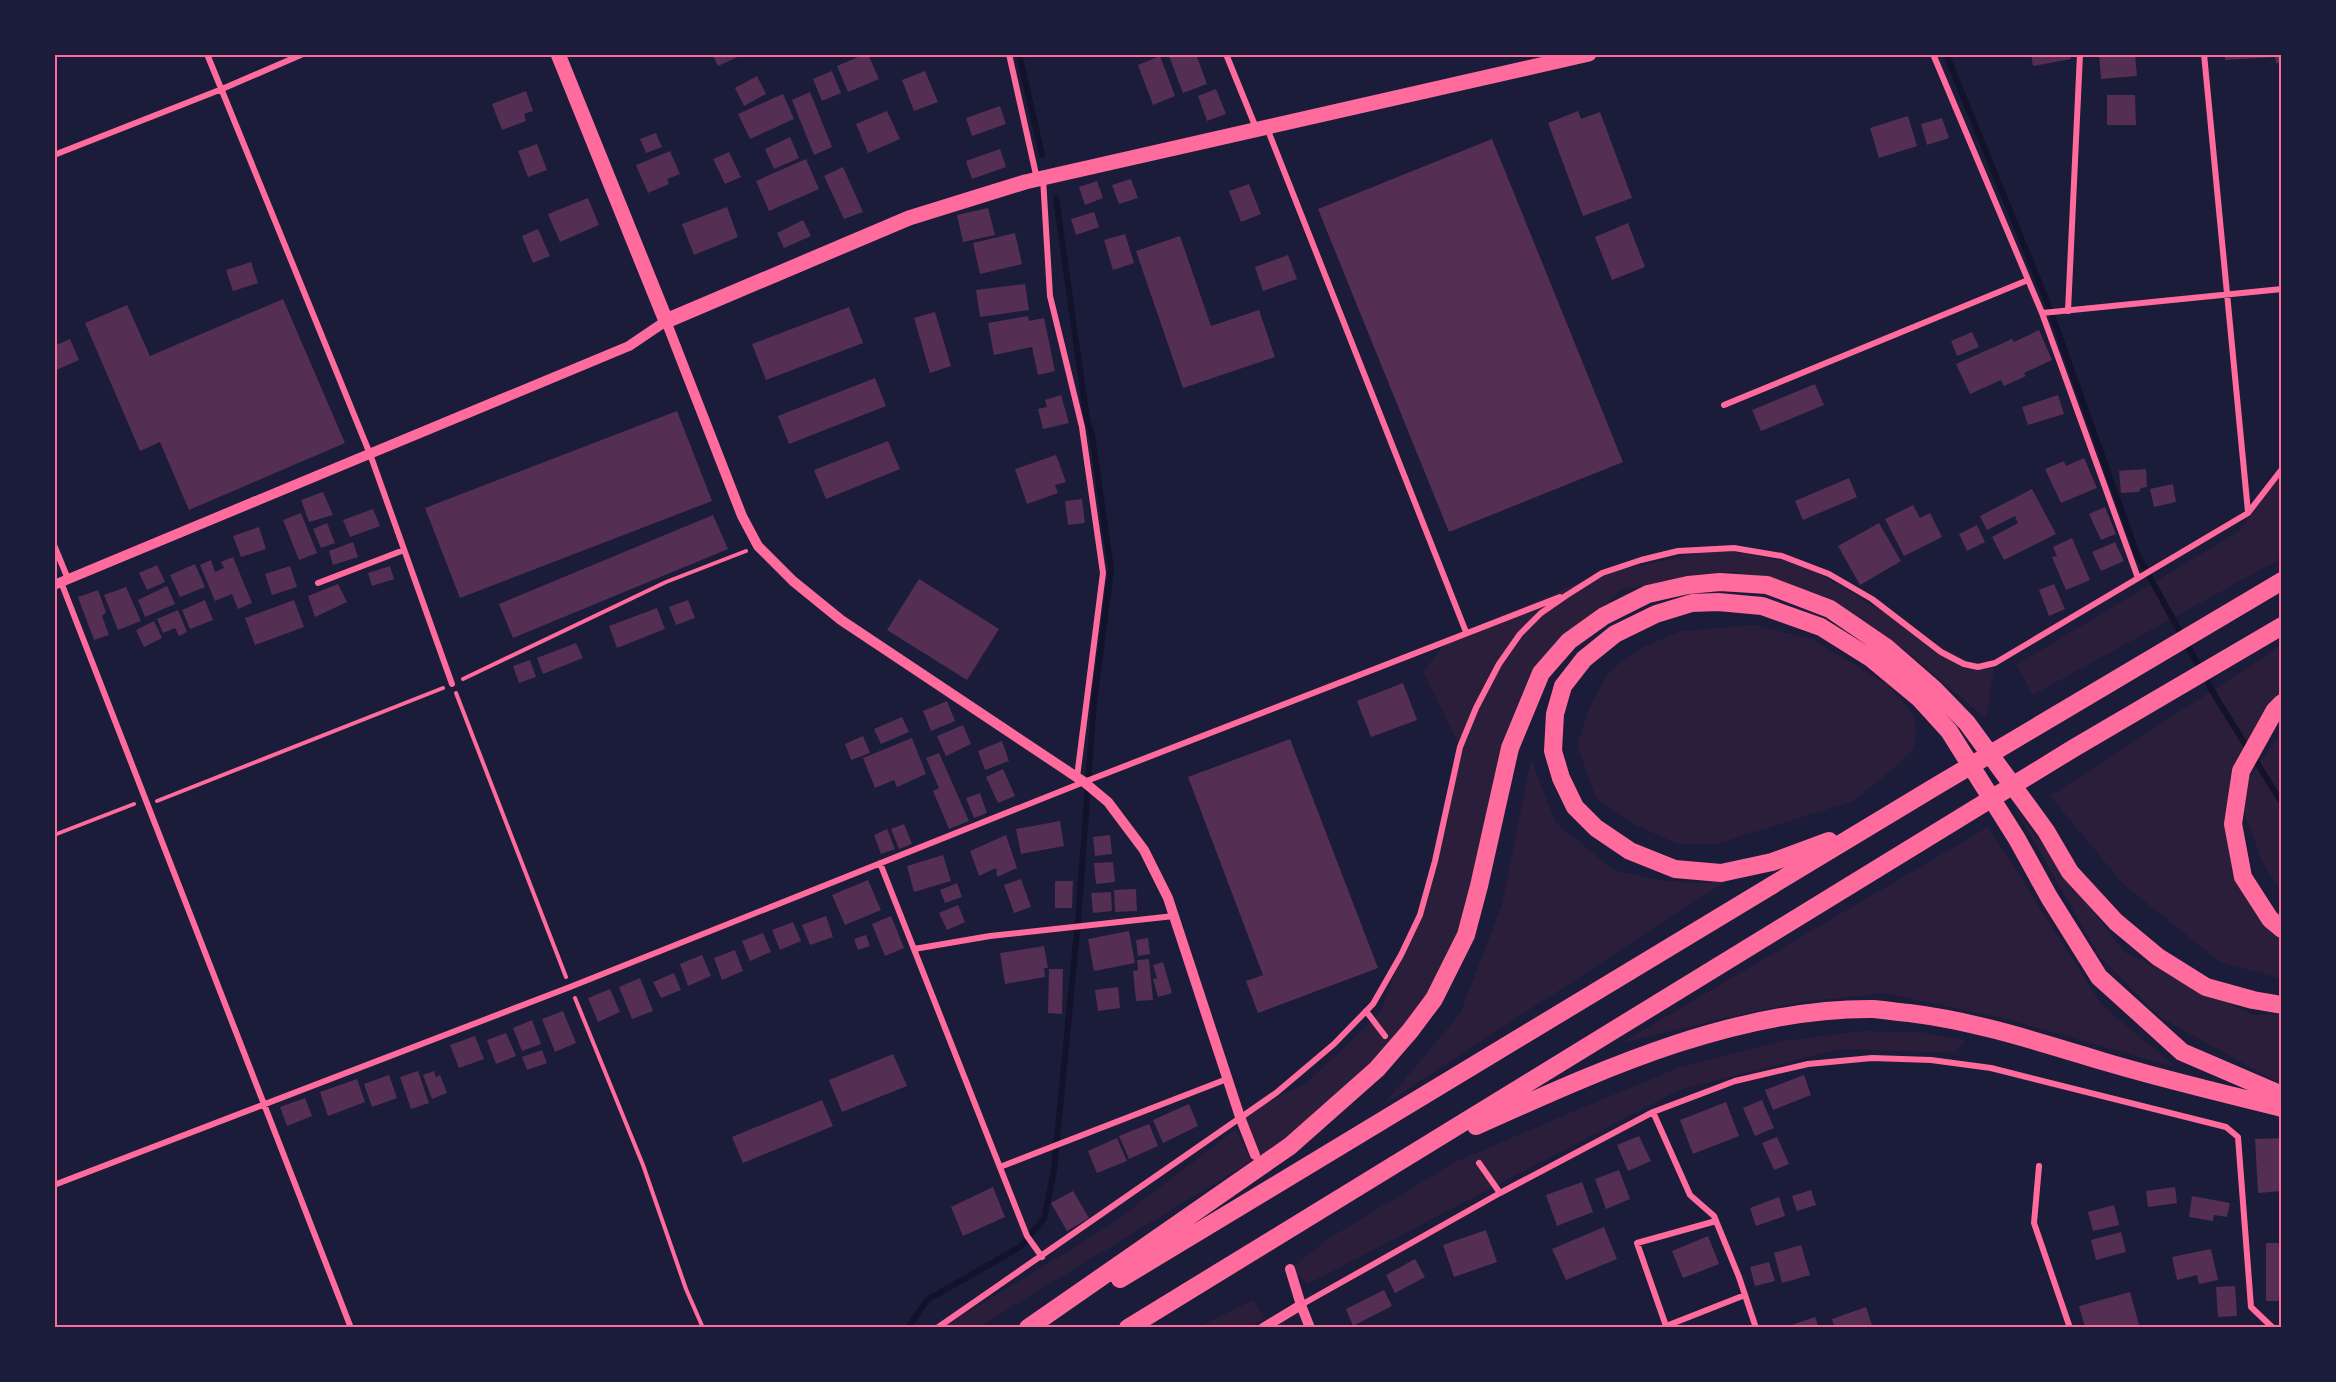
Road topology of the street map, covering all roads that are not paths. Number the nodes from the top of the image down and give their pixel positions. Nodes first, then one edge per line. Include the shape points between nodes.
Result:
1 (207, 54) edge
2 (303, 54) edge
3 (558, 54) edge
4 (1009, 54) edge
5 (1226, 54) edge
6 (1589, 54) edge
7 (1933, 54) edge
8 (2080, 54) edge
9 (2204, 54) edge
10 (222, 90) junction
11 (1261, 128) junction
12 (54, 155) edge
13 (1040, 178) junction
14 (2028, 280) junction
15 (2282, 289) edge
16 (2227, 295) junction
17 (2068, 311) junction
18 (2042, 313) junction
19 (666, 321) junction
20 (1724, 405) dead end
21 (370, 454) junction
22 (2282, 469) edge
23 (2248, 513) junction
24 (54, 545) edge
25 (405, 550) junction
26 (2138, 578) junction
27 (2282, 580) edge
28 (61, 582) edge
29 (318, 583) dead end
30 (1567, 595) junction
31 (2282, 626) edge
32 (1466, 632) junction
33 (452, 684) road end
34 (2282, 703) edge
35 (1080, 779) junction
36 (1878, 821) junction
37 (880, 863) junction
38 (1174, 916) junction
39 (2282, 929) edge
40 (914, 949) junction
41 (2282, 1005) edge
42 (1366, 1011) junction
43 (1384, 1036) dead end
44 (1227, 1079) junction
45 (2282, 1095) edge
46 (262, 1104) junction
47 (2282, 1108) edge
48 (1653, 1112) junction
49 (1240, 1117) junction
50 (1255, 1155) dead end
51 (1409, 1156) junction
52 (1479, 1163) dead end
53 (2039, 1166) dead end
54 (1000, 1167) junction
55 (54, 1185) edge
56 (1500, 1194) junction
57 (1716, 1221) junction
58 (1042, 1257) junction
59 (1290, 1269) dead end
60 (1745, 1296) junction
61 (1301, 1305) junction
62 (1664, 1327) edge
63 (351, 1328) edge
64 (937, 1328) edge
65 (1028, 1328) edge
66 (1039, 1328) edge
67 (1128, 1328) edge
68 (1263, 1328) edge
69 (1310, 1328) edge
70 (1756, 1328) edge
71 (2070, 1328) edge
72 (2273, 1328) edge

1 - 10 street
2 - 10 street
3 - 19 main road
4 - 13 street
5 - 11 street
6 - 11 main road
7 - 14 street
8 - 17 street
9 - 16 street
10 - 12 street
10 - 21 street
11 - 13 main road
11 - 32 street
13 - 19 main road via 909,218
13 - 35 street via 1050,296 1082,427 1103,573
14 - 18 street
14 - 20 street
15 - 16 street
16 - 17 street
16 - 23 street
17 - 18 street
18 - 26 street
19 - 21 street via 629,346
19 - 35 street via 742,516 758,546 841,620
21 - 25 street
21 - 28 street
22 - 23 street
23 - 26 street
24 - 28 street
25 - 29 street
25 - 33 street
26 - 30 street via 1995,663 1977,667 1941,652 1872,599 1828,574 1782,556 1734,548 1678,550 1602,573
27 - 36 highway
28 - 46 street
30 - 32 street
30 - 42 street via 1520,634 1476,708 1460,747 1420,915 1401,955
31 - 51 highway via 2074,748
32 - 35 street
34 - 39 highway via 2241,771 2233,824 2243,877 2270,919
35 - 37 street
35 - 38 street via 1108,802 1144,850
36 - 45 highway via 1772,862 1721,873 1675,869 1630,851 1596,828 1575,807 1561,778 1553,751 1555,714 1563,686 1584,659 1615,634 1656,614 1692,603 1762,606 1821,627 1872,660 1919,698 1949,731 2099,977 2182,1052
36 - 66 highway
37 - 40 street
37 - 46 street
38 - 40 street via 990,936
38 - 44 street
40 - 54 street
41 - 65 highway via 2206,987 2158,957 2116,922 2070,872 2046,831 1967,723 1887,648 1830,609 1767,585 1720,582 1648,594 1604,616 1569,641 1541,673 1510,748 1466,935 1434,999 1410,1031 1377,1069 1290,1146
42 - 43 street
42 - 49 street via 1276,1094
44 - 49 street
44 - 54 street
46 - 55 street
46 - 63 street
47 - 51 highway via 2164,1080 1944,1018 1874,1009 1797,1014 1666,1047 1600,1071
48 - 56 street
48 - 57 street via 1690,1195
48 - 72 street via 1735,1081 1808,1064 1872,1058 1991,1068 2226,1127 2238,1137 2251,1307
49 - 50 street
49 - 58 street
51 - 67 highway
52 - 56 street
53 - 71 street via 2034,1223
54 - 58 street via 1027,1236
56 - 61 street
57 - 60 street
57 - 62 street via 1637,1243
58 - 64 street
59 - 61 street
60 - 62 street
60 - 70 street
61 - 68 street
61 - 69 street

